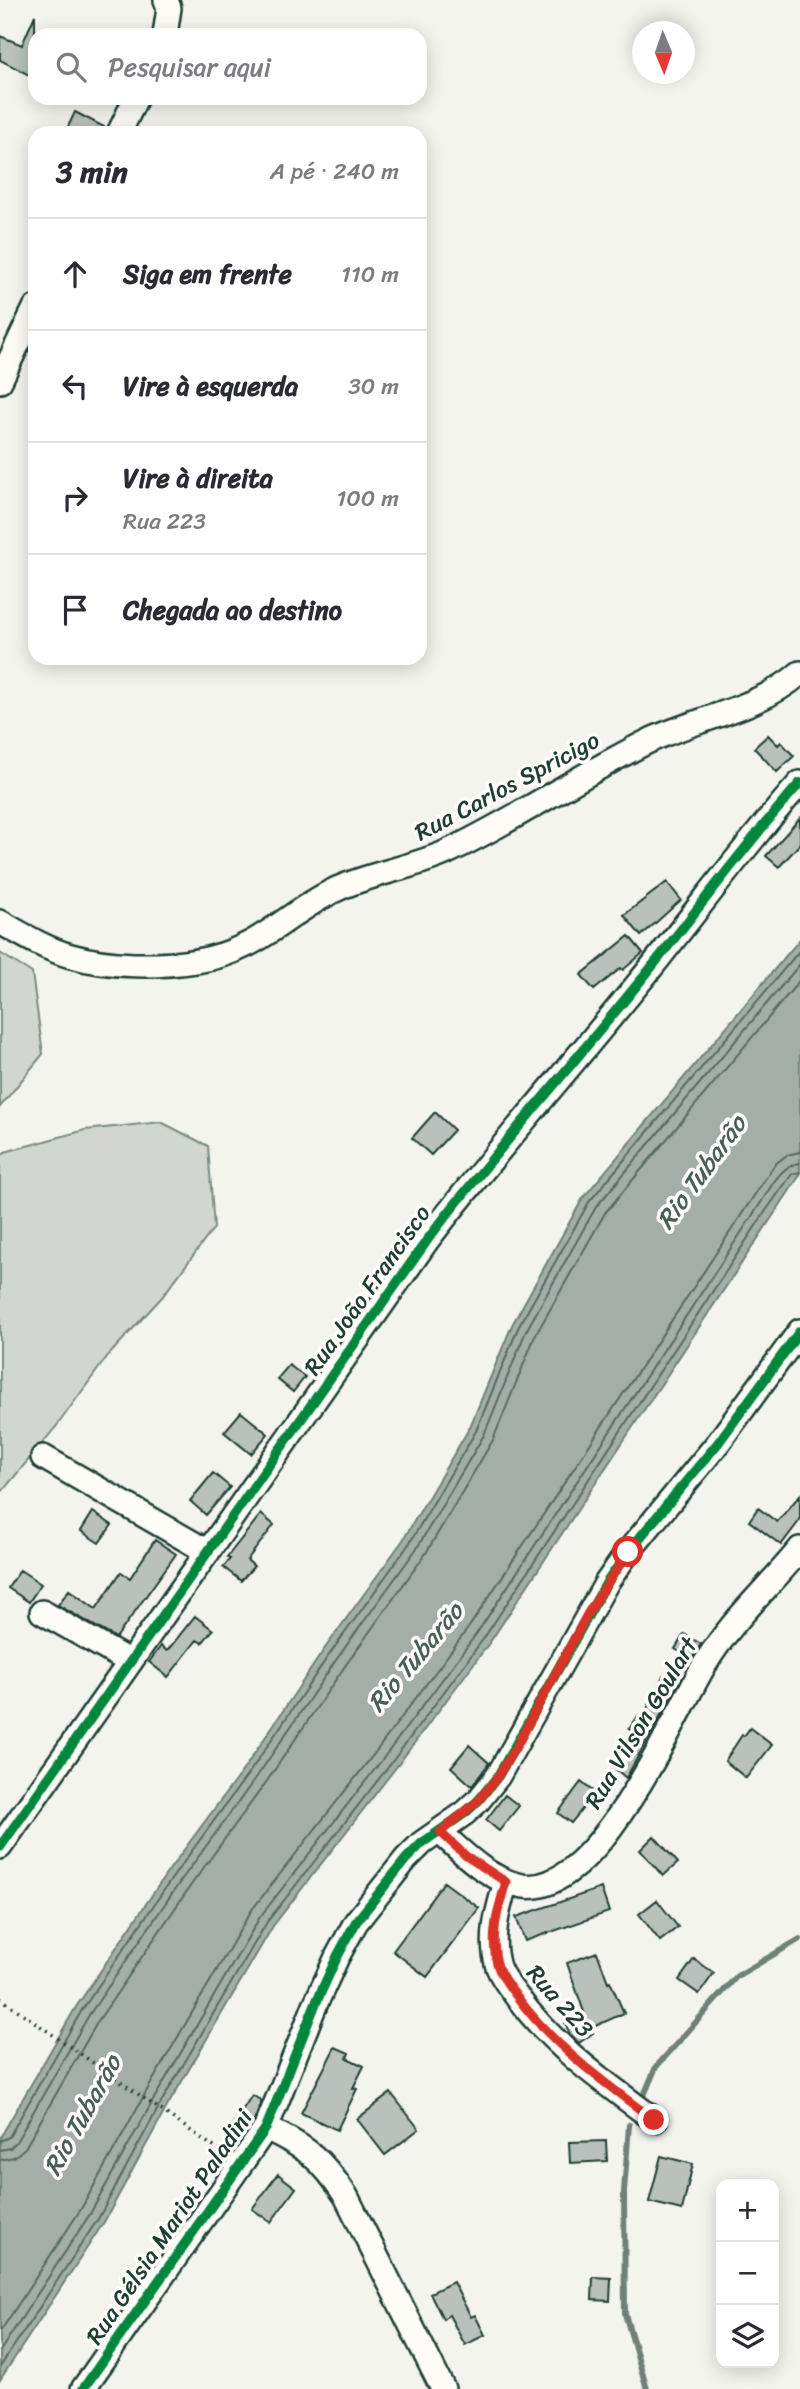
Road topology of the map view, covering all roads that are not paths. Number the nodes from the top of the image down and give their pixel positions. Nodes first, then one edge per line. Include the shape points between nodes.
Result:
1 (168, 4) edge
2 (166, 28) edge
3 (133, 105) edge
4 (123, 126) edge
5 (28, 323) edge
6 (0, 381) edge
7 (800, 673) edge
8 (800, 783) edge
9 (0, 922) edge
10 (800, 1331) edge
11 (43, 1457) dead end
12 (800, 1549) edge
13 (208, 1552) junction
14 (41, 1612) dead end
15 (131, 1662) junction
16 (440, 1832) junction
17 (0, 1847) edge
18 (506, 1882) junction
19 (654, 2120) dead end
20 (266, 2127) junction
21 (83, 2389) edge
22 (443, 2389) edge

1 - 2 street
3 - 4 street
5 - 6 street
7 - 9 street, Rua Carlos Spricigo via 761,698 642,745 445,853 338,889 232,953 198,961 110,963 45,947
8 - 13 street, Rua João Francisco via 451,1208
10 - 16 street, Rua Gélsia Mariot Paladini via 607,1582 498,1776 478,1801
11 - 13 street
12 - 18 street, Rua Vilson Goulart via 719,1644 654,1761 593,1849 557,1880 526,1887
13 - 15 street, Rua João Francisco
14 - 15 street
15 - 17 street, Rua João Francisco
16 - 18 street, Rua Vilson Goulart
16 - 20 street, Rua Gélsia Mariot Paladini via 406,1860 356,1922 315,2005
18 - 19 street, Rua 223 via 495,1920 495,1942 498,1967 508,1984 561,2047
20 - 21 street, Rua Gélsia Mariot Paladini
20 - 22 street via 315,2155 331,2172

